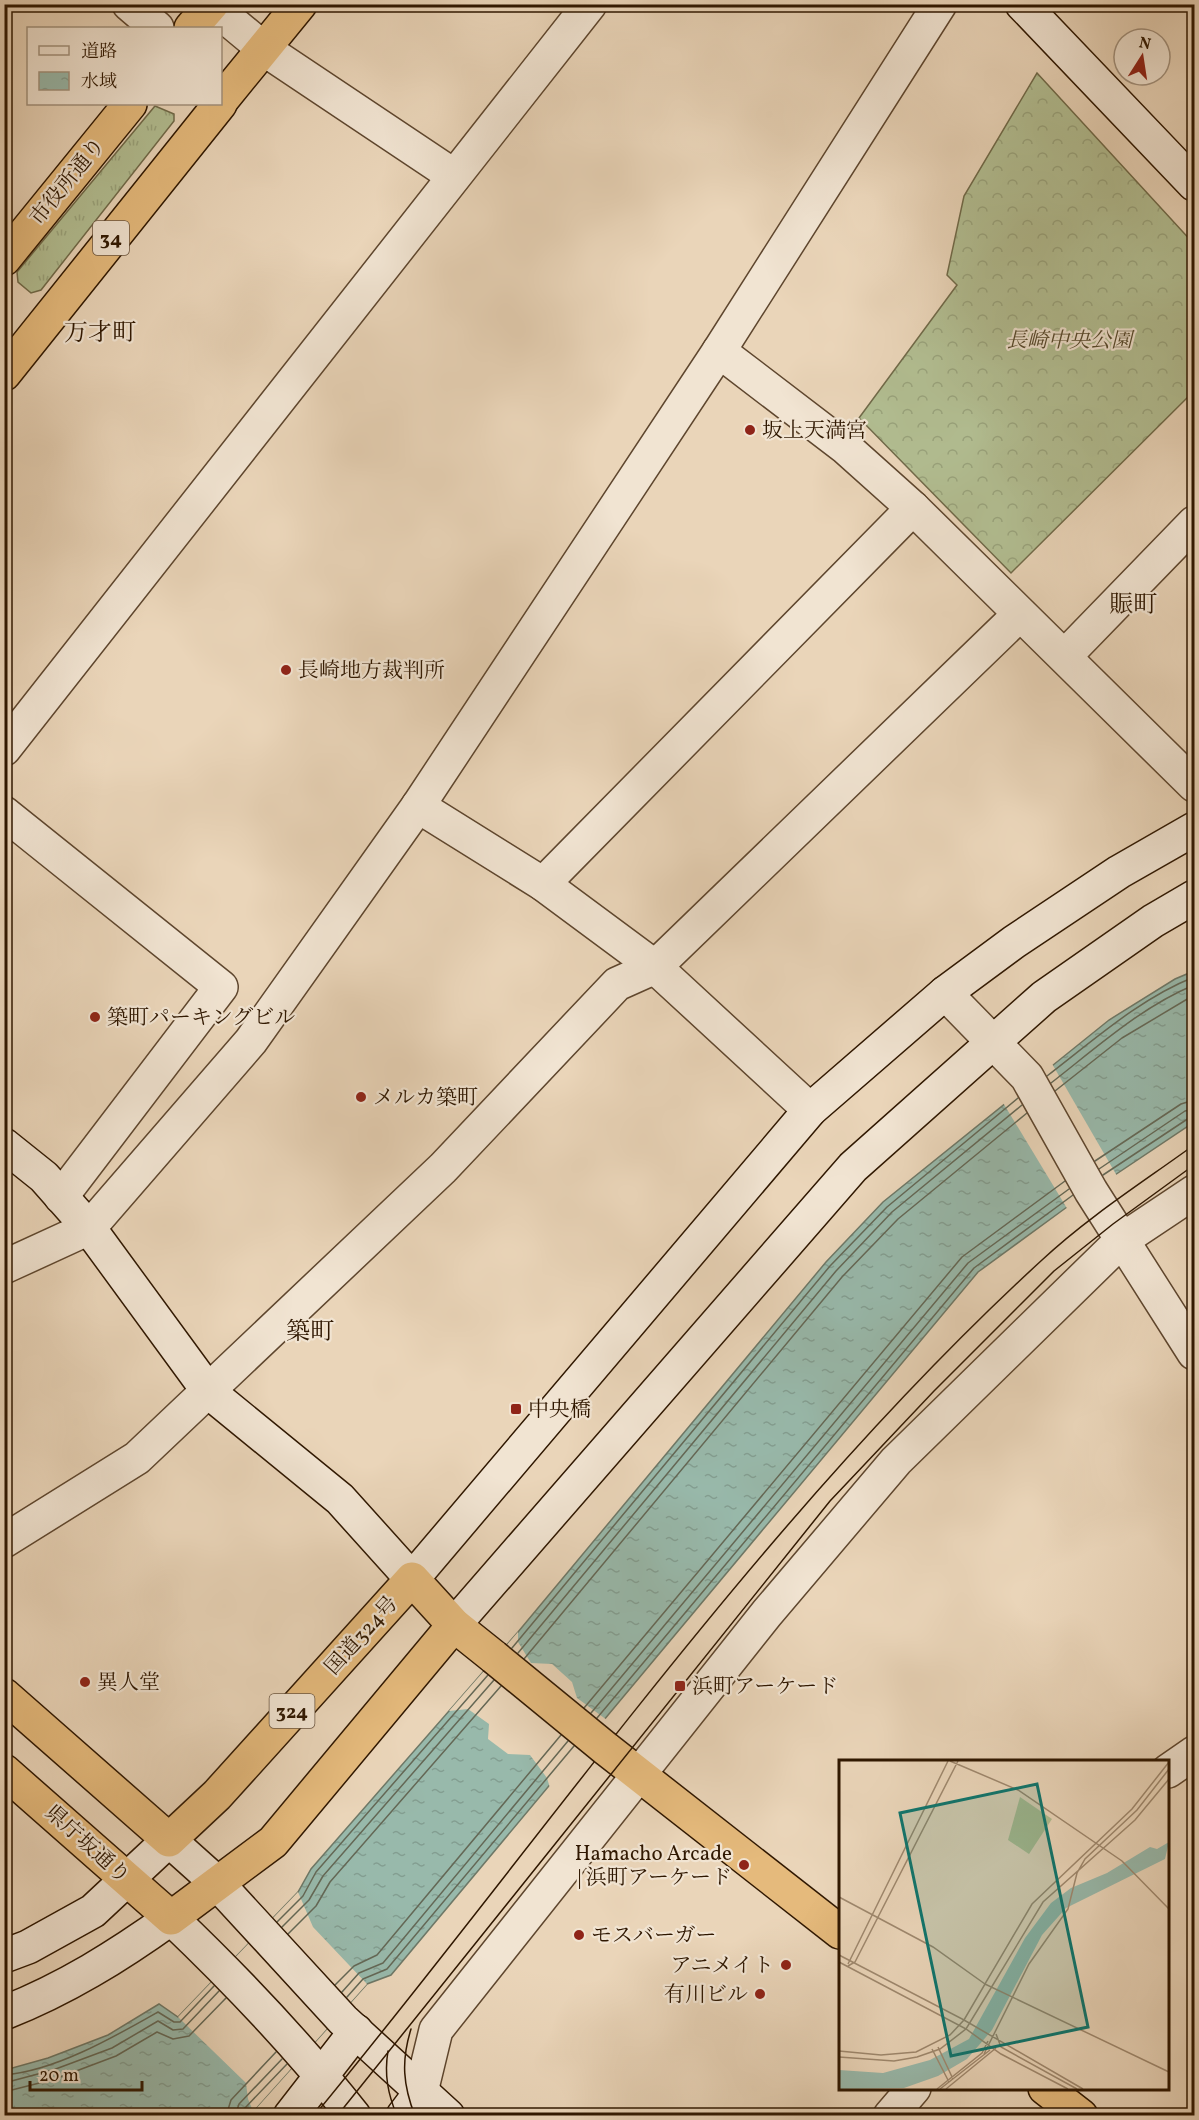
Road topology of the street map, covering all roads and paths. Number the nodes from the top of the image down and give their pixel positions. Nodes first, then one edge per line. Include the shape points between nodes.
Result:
1 (129, 4) edge
2 (300, 4) edge
3 (590, 4) edge
4 (940, 4) edge
5 (212, 5) edge
6 (1034, 9) edge
7 (155, 27) edge
8 (192, 27) edge
9 (264, 49) junction
10 (222, 101) edge
11 (129, 105) edge
12 (218, 105) edge
13 (454, 176) junction
14 (1194, 184) edge
15 (4, 259) edge
16 (719, 351) junction
17 (4, 374) edge
18 (913, 508) junction
19 (1194, 522) edge
20 (1020, 614) junction
21 (1065, 657) junction
22 (4, 749) edge
23 (1194, 785) edge
24 (418, 806) junction
25 (4, 813) edge
26 (1194, 829) edge
27 (543, 884) junction
28 (1194, 897) edge
29 (655, 967) junction
30 (945, 993) junction
31 (993, 1043) junction
32 (810, 1110) junction
33 (4, 1144) edge
34 (1194, 1192) edge
35 (61, 1197) junction
36 (89, 1228) junction
37 (1122, 1240) junction
38 (4, 1267) edge
39 (1194, 1353) edge
40 (209, 1392) junction
41 (4, 1541) edge
42 (412, 1579) junction
43 (454, 1625) junction
44 (4, 1695) edge
45 (1194, 1753) edge
46 (1169, 1770) edge
47 (4, 1771) edge
48 (639, 1773) junction
49 (169, 1840) junction
50 (126, 1879) junction
51 (217, 1883) junction
52 (171, 1918) junction
53 (839, 1931) edge
54 (4, 1956) edge
55 (4, 2013) edge
56 (349, 2026) junction
57 (314, 2066) junction
58 (912, 2090) edge
59 (1048, 2090) edge
60 (412, 2104) edge
61 (290, 2115) edge
62 (354, 2115) edge
63 (448, 2115) edge
64 (890, 2115) edge
65 (1081, 2115) edge

1 - 7 street
2 - 9 highway, 34
3 - 13 street
4 - 16 street
5 - 8 highway
5 - 9 street
6 - 14 street
9 - 10 highway, 34
9 - 13 street
11 - 15 highway, 市役所通り
12 - 17 highway, 34
13 - 22 street
16 - 18 street via 846,448
16 - 24 street
18 - 20 street
18 - 27 street
19 - 21 street
20 - 21 street
20 - 29 street
21 - 23 street
24 - 27 street
24 - 36 street via 251,1041
25 - 35 street via 221,987
26 - 30 street via 1109,879
27 - 29 street
28 - 31 street via 1044,997
29 - 32 street
29 - 40 street via 617,984 443,1168
30 - 31 street
30 - 32 street
31 - 37 street via 1027,1077
31 - 43 street via 853,1167
32 - 42 street
33 - 35 street via 44,1177
34 - 37 street
35 - 36 street
36 - 38 street
36 - 40 street
37 - 39 street
37 - 48 street via 896,1461
40 - 41 street via 137,1458
40 - 42 street via 340,1499
42 - 43 highway, 国道324号
42 - 49 highway, 国道324号 / 324 via 217,1794
43 - 48 highway, 国道324号, bridge
43 - 51 highway via 273,1842
44 - 49 highway
45 - 46 street
47 - 50 highway, 県庁坂通り
48 - 53 highway, 国道324号
48 - 60 street via 436,2030
49 - 50 street
49 - 51 street
50 - 52 highway, 県庁坂通り
50 - 54 street via 93,1911
51 - 52 highway
51 - 56 street
52 - 55 street via 117,1956 44,1998
52 - 57 street
56 - 57 street
56 - 60 street
57 - 61 street
57 - 62 street
58 - 64 street
59 - 65 highway
60 - 63 street

